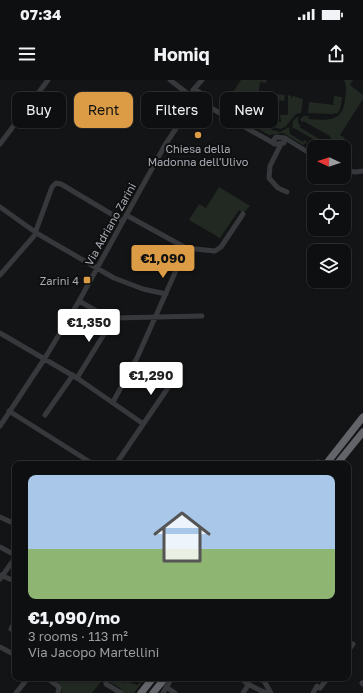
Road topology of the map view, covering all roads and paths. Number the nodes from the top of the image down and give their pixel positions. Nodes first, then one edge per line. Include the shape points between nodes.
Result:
1 (48, 80) edge
2 (170, 80) edge
3 (202, 80) edge
4 (188, 92) edge
5 (194, 92) edge
6 (200, 92) edge
7 (212, 109) edge
8 (176, 128) edge
9 (276, 137) junction
10 (2, 138) edge
11 (263, 138) junction
12 (283, 142) junction
13 (0, 144) edge
14 (274, 144) junction
15 (307, 152) edge
16 (276, 153) junction
17 (351, 171) edge
18 (363, 171) edge
19 (287, 192) dead end
20 (0, 207) edge
21 (243, 214) dead end
22 (126, 215) junction
23 (123, 220) junction
24 (35, 232) junction
25 (186, 248) junction
26 (98, 268) junction
27 (0, 275) edge
28 (166, 294) junction
29 (79, 301) junction
30 (202, 316) dead end
31 (155, 317) junction
32 (114, 318) junction
33 (0, 333) edge
34 (45, 358) junction
35 (75, 376) junction
36 (174, 379) dead end
37 (113, 402) junction
38 (9, 411) junction
39 (45, 415) dead end
40 (363, 417) edge
41 (142, 423) junction
42 (0, 426) edge
43 (363, 432) edge
44 (88, 461) edge
45 (118, 461) edge
46 (328, 461) edge
47 (339, 461) edge
48 (0, 517) edge
49 (12, 523) edge
50 (0, 547) edge
51 (12, 555) edge
52 (12, 561) edge
53 (1, 577) edge
54 (12, 580) edge
55 (353, 644) dead end
56 (0, 647) edge
57 (351, 647) edge
58 (12, 653) edge
59 (26, 681) edge
60 (51, 681) edge
61 (106, 681) edge
62 (147, 681) edge
63 (151, 681) edge
64 (158, 681) edge
65 (163, 681) edge
66 (170, 681) edge
67 (244, 681) edge
68 (265, 681) edge
69 (326, 681) edge
70 (249, 684) junction
71 (166, 687) junction
72 (319, 690) edge
73 (264, 692) edge
74 (16, 693) edge
75 (58, 693) edge
76 (121, 693) edge
77 (138, 693) edge
78 (141, 693) edge
79 (148, 693) edge
80 (153, 693) edge
81 (163, 693) edge
82 (175, 693) edge
83 (243, 693) edge
84 (271, 693) edge
85 (313, 693) edge

1 - 10 street
2 - 4 street
3 - 5 street
3 - 6 street
7 - 11 street
8 - 22 street, Via Adriano Zarini
9 - 11 street
9 - 12 street
9 - 14 street
10 - 13 street
11 - 14 street
12 - 14 street
12 - 15 street via 296,145
12 - 16 street
14 - 16 street
16 - 19 street via 270,166 269,178 278,188
17 - 18 street
20 - 24 street
21 - 25 street via 219,250
22 - 23 street, Via Adriano Zarini
22 - 25 street
23 - 24 street via 56,183 52,187
23 - 26 street, Via Adriano Zarini
24 - 26 street
24 - 27 street via 29,243
25 - 28 street
26 - 28 street via 114,278
26 - 29 street, Via Adriano Zarini
28 - 31 street
29 - 32 street
29 - 34 street, Via Adriano Zarini
30 - 31 street
31 - 32 street
31 - 37 street via 137,358
32 - 35 street
33 - 34 street
34 - 35 street
34 - 38 street, Via Adriano Zarini
35 - 37 street
35 - 39 street
36 - 41 street
37 - 41 street
38 - 42 street, Via Adriano Zarini
38 - 44 street
40 - 46 highway
41 - 45 street
43 - 47 highway
48 - 49 street
50 - 51 street
52 - 53 street
53 - 54 street
55 - 57 street
56 - 58 street
59 - 74 street
60 - 75 street via 59,687
61 - 76 street
62 - 77 highway
63 - 78 highway
64 - 79 highway
65 - 80 highway
66 - 71 street
67 - 70 street
68 - 73 street
68 - 84 street
69 - 72 street
70 - 73 street
70 - 83 street
71 - 81 street
71 - 82 street
72 - 85 street via 317,686

